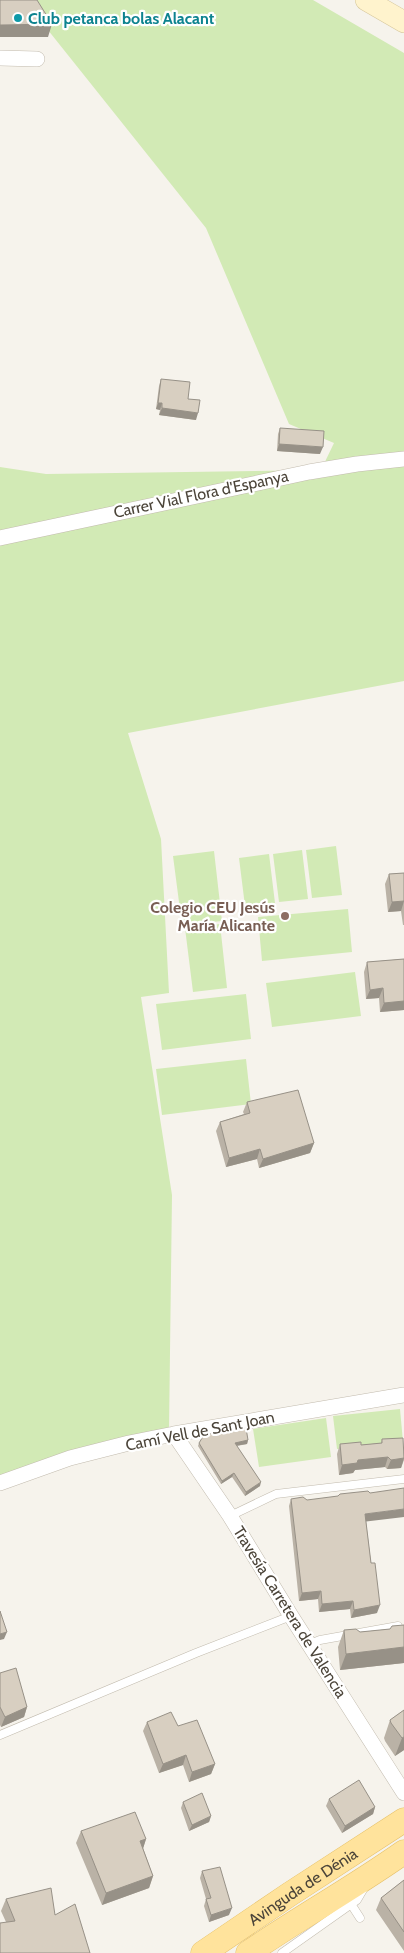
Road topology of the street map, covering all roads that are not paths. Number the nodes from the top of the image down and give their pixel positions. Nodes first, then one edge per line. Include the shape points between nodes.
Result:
1 (366, 0) edge
2 (404, 22) edge
3 (0, 58) edge
4 (37, 59) dead end
5 (404, 459) edge
6 (0, 538) edge
7 (404, 1396) edge
8 (174, 1434) junction
9 (404, 1479) edge
10 (0, 1483) edge
11 (230, 1516) junction
12 (291, 1616) junction
13 (398, 1626) edge
14 (310, 1644) junction
15 (0, 1735) edge
16 (403, 1789) edge
17 (404, 1820) edge
18 (404, 1852) edge
19 (374, 1873) junction
20 (352, 1904) junction
21 (360, 1918) dead end
22 (204, 1953) edge
23 (248, 1953) edge
24 (282, 1953) edge

1 - 2 main road
3 - 4 street
5 - 6 street, Carrer Vial Flora d'Espanya via 321,470
7 - 8 street, Camí Vell de Sant Joan
8 - 10 street, Camí Vell de Sant Joan via 70,1458
8 - 11 street, Travesía Carretera de Valencia
9 - 11 lane via 276,1494
11 - 12 street, Travesía Carretera de Valencia
12 - 14 street, Travesía Carretera de Valencia
12 - 15 lane
13 - 14 lane
14 - 16 street, Travesía Carretera de Valencia
17 - 22 main road, Avinguda de Dénia
18 - 19 main road, Avinguda de Dénia
19 - 20 lane, Avinguda de Dénia
19 - 23 main road, Avinguda de Dénia via 289,1924
20 - 21 lane
20 - 24 lane, Avinguda de Dénia

